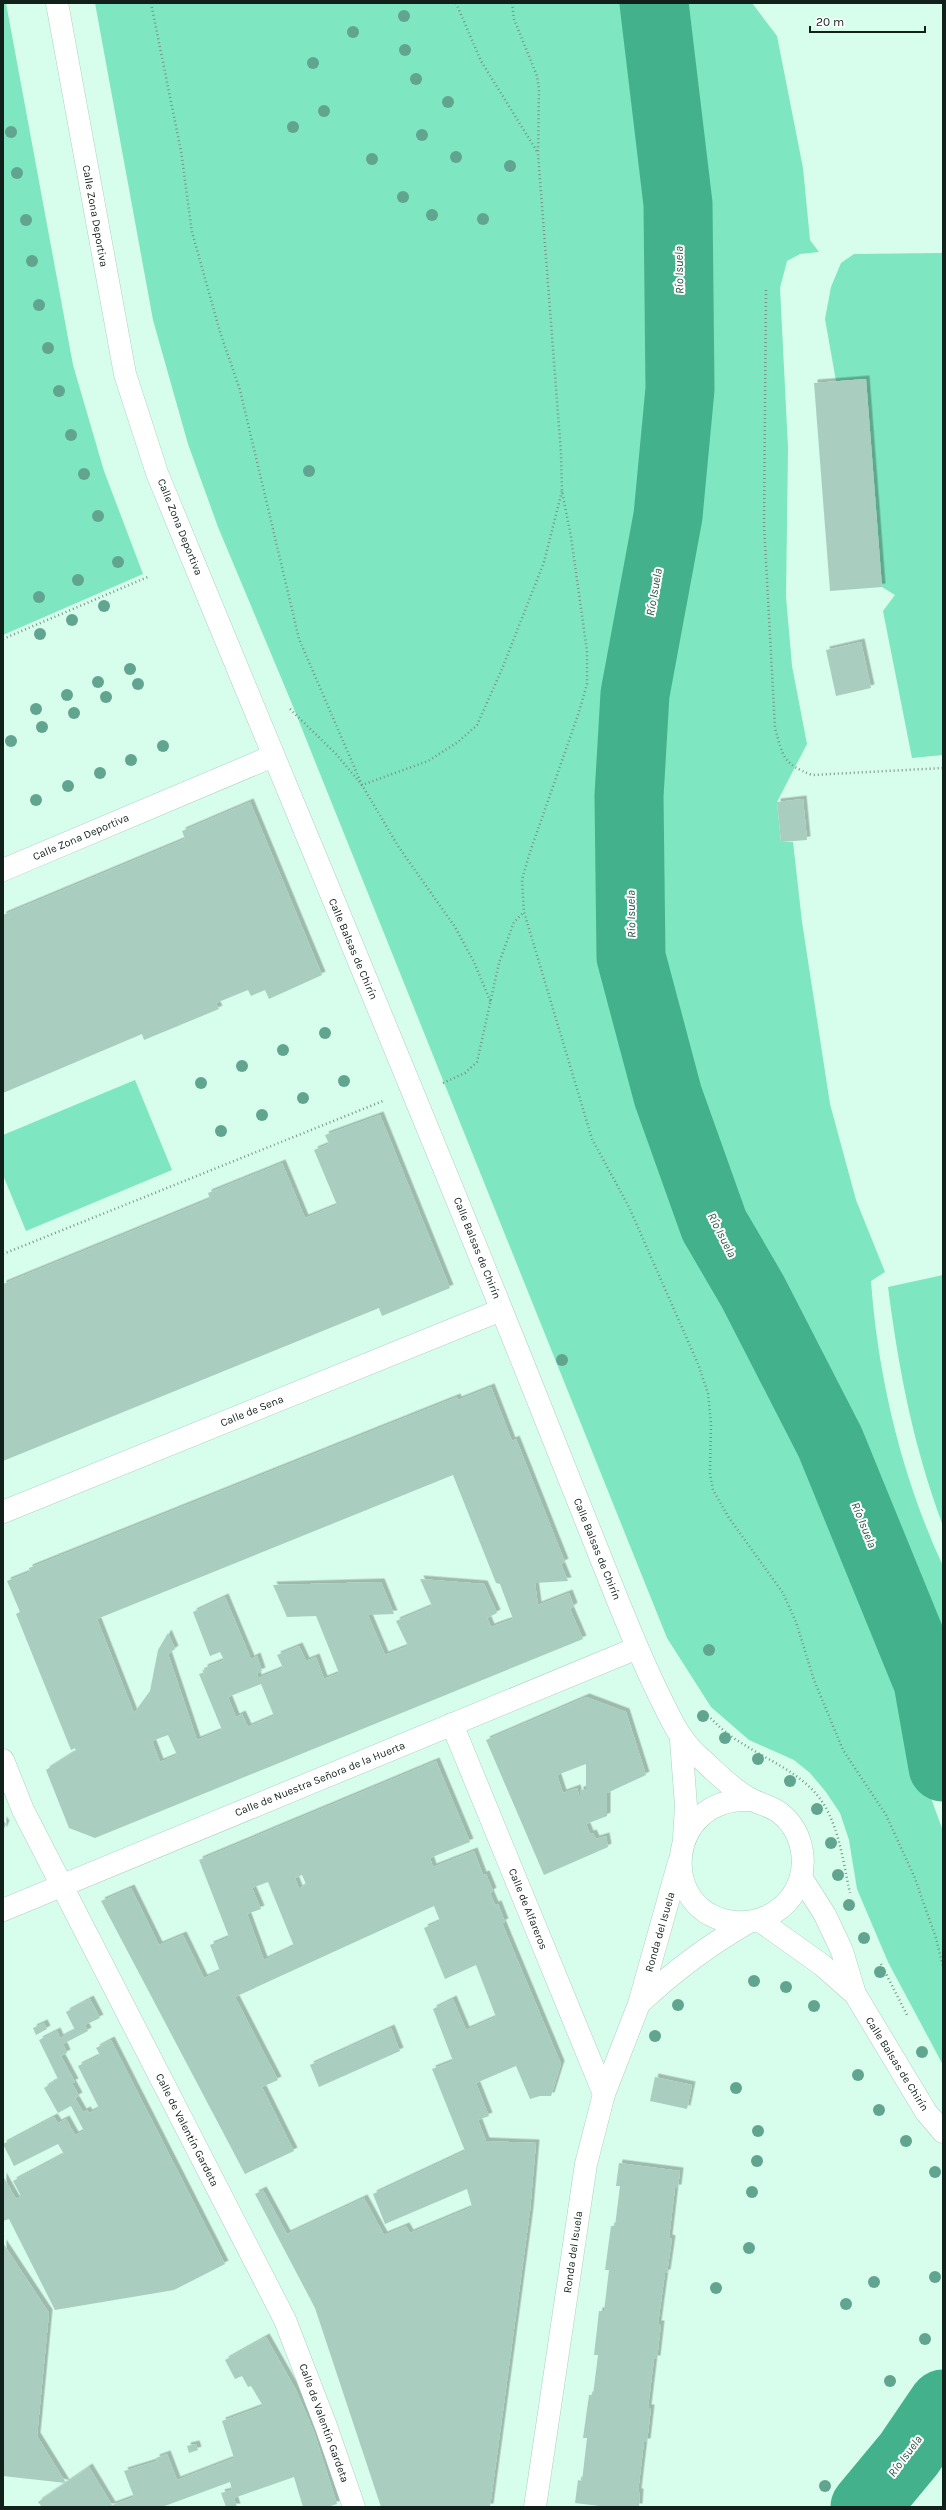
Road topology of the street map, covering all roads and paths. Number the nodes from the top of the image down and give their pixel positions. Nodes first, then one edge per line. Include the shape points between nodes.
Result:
1 (57, 3) edge
2 (151, 3) edge
3 (456, 3) edge
4 (512, 3) edge
5 (538, 154) junction
6 (766, 290) dead end
7 (562, 491) junction
8 (150, 576) dead end
9 (3, 639) edge
10 (288, 707) dead end
11 (273, 756) junction
12 (943, 768) edge
13 (362, 785) junction
14 (3, 870) edge
15 (524, 912) junction
16 (492, 1003) junction
17 (437, 1085) dead end
18 (412, 1089) junction
19 (3, 1254) edge
20 (501, 1310) junction
21 (3, 1512) edge
22 (637, 1648) junction
23 (701, 1706) dead end
24 (452, 1724) junction
25 (681, 1740) junction
26 (3, 1760) edge
27 (750, 1800) junction
28 (682, 1850) junction
29 (801, 1877) junction
30 (61, 1886) junction
31 (851, 1896) dead end
32 (3, 1910) edge
33 (754, 1921) junction
34 (878, 1957) dead end
35 (943, 1967) edge
36 (855, 1994) junction
37 (639, 2004) junction
38 (911, 2022) dead end
39 (604, 2094) junction
40 (943, 2132) edge
41 (354, 2507) edge
42 (535, 2507) edge

1 - 11 street, Calle Zona Deportiva via 125,374 158,474
2 - 13 path via 181,151 192,232 220,332 240,390 299,639
3 - 5 path via 481,61
4 - 5 path via 514,19 538,76
5 - 7 path
6 - 12 path via 764,525 775,728 782,752 792,767 812,775
7 - 13 path via 544,562 477,725 458,742 428,761
7 - 15 path via 580,592 587,651 587,684 522,880
8 - 9 path
10 - 13 path via 336,754
11 - 14 street, Calle Zona Deportiva
11 - 18 street, Calle Balsas de Chirín
13 - 16 path via 398,846 455,927
15 - 16 path via 514,922 499,963
15 - 35 path via 592,1139 628,1207 698,1364 708,1393 711,1424 710,1474 713,1490 729,1518 783,1593 796,1622 814,1680 843,1750 886,1815 914,1876 936,1938
16 - 17 path via 477,1062 465,1073
18 - 19 path
18 - 20 street, Calle Balsas de Chirín
20 - 21 street, Calle de Sena
20 - 22 street, Calle Balsas de Chirín
22 - 24 street, Calle de Nuestra Señora de la Huerta
22 - 25 street, Calle Balsas de Chirín
23 - 31 path via 722,1730 781,1765 816,1793 829,1812 837,1834
24 - 30 street, Calle de Nuestra Señora de la Huerta
24 - 39 street, Calle de Alfareros
25 - 27 street, Calle Balsas de Chirín
25 - 28 street, Calle Balsas de Chirín via 686,1806
26 - 30 street, Calle de Valentín Gardeta via 23,1810
27 - 28 street via 729,1800 709,1808 694,1822
27 - 29 street via 778,1811 793,1827 801,1846
28 - 33 street via 683,1881 701,1907 728,1921
28 - 37 street, Ronda del Isuela
29 - 33 street via 792,1896 778,1911
29 - 36 street, Calle Balsas de Chirín via 825,1915 842,1951
30 - 32 street, Calle de Nuestra Señora de la Huerta
30 - 41 street, Calle de Valentín Gardeta via 285,2320
33 - 36 street, Calle Balsas de Chirín via 822,1965
33 - 37 street, Ronda del Isuela via 709,1945 672,1972
34 - 38 path
36 - 40 street, Calle Balsas de Chirín via 926,2112
37 - 39 street, Ronda del Isuela
39 - 42 street, Ronda del Isuela via 586,2164

